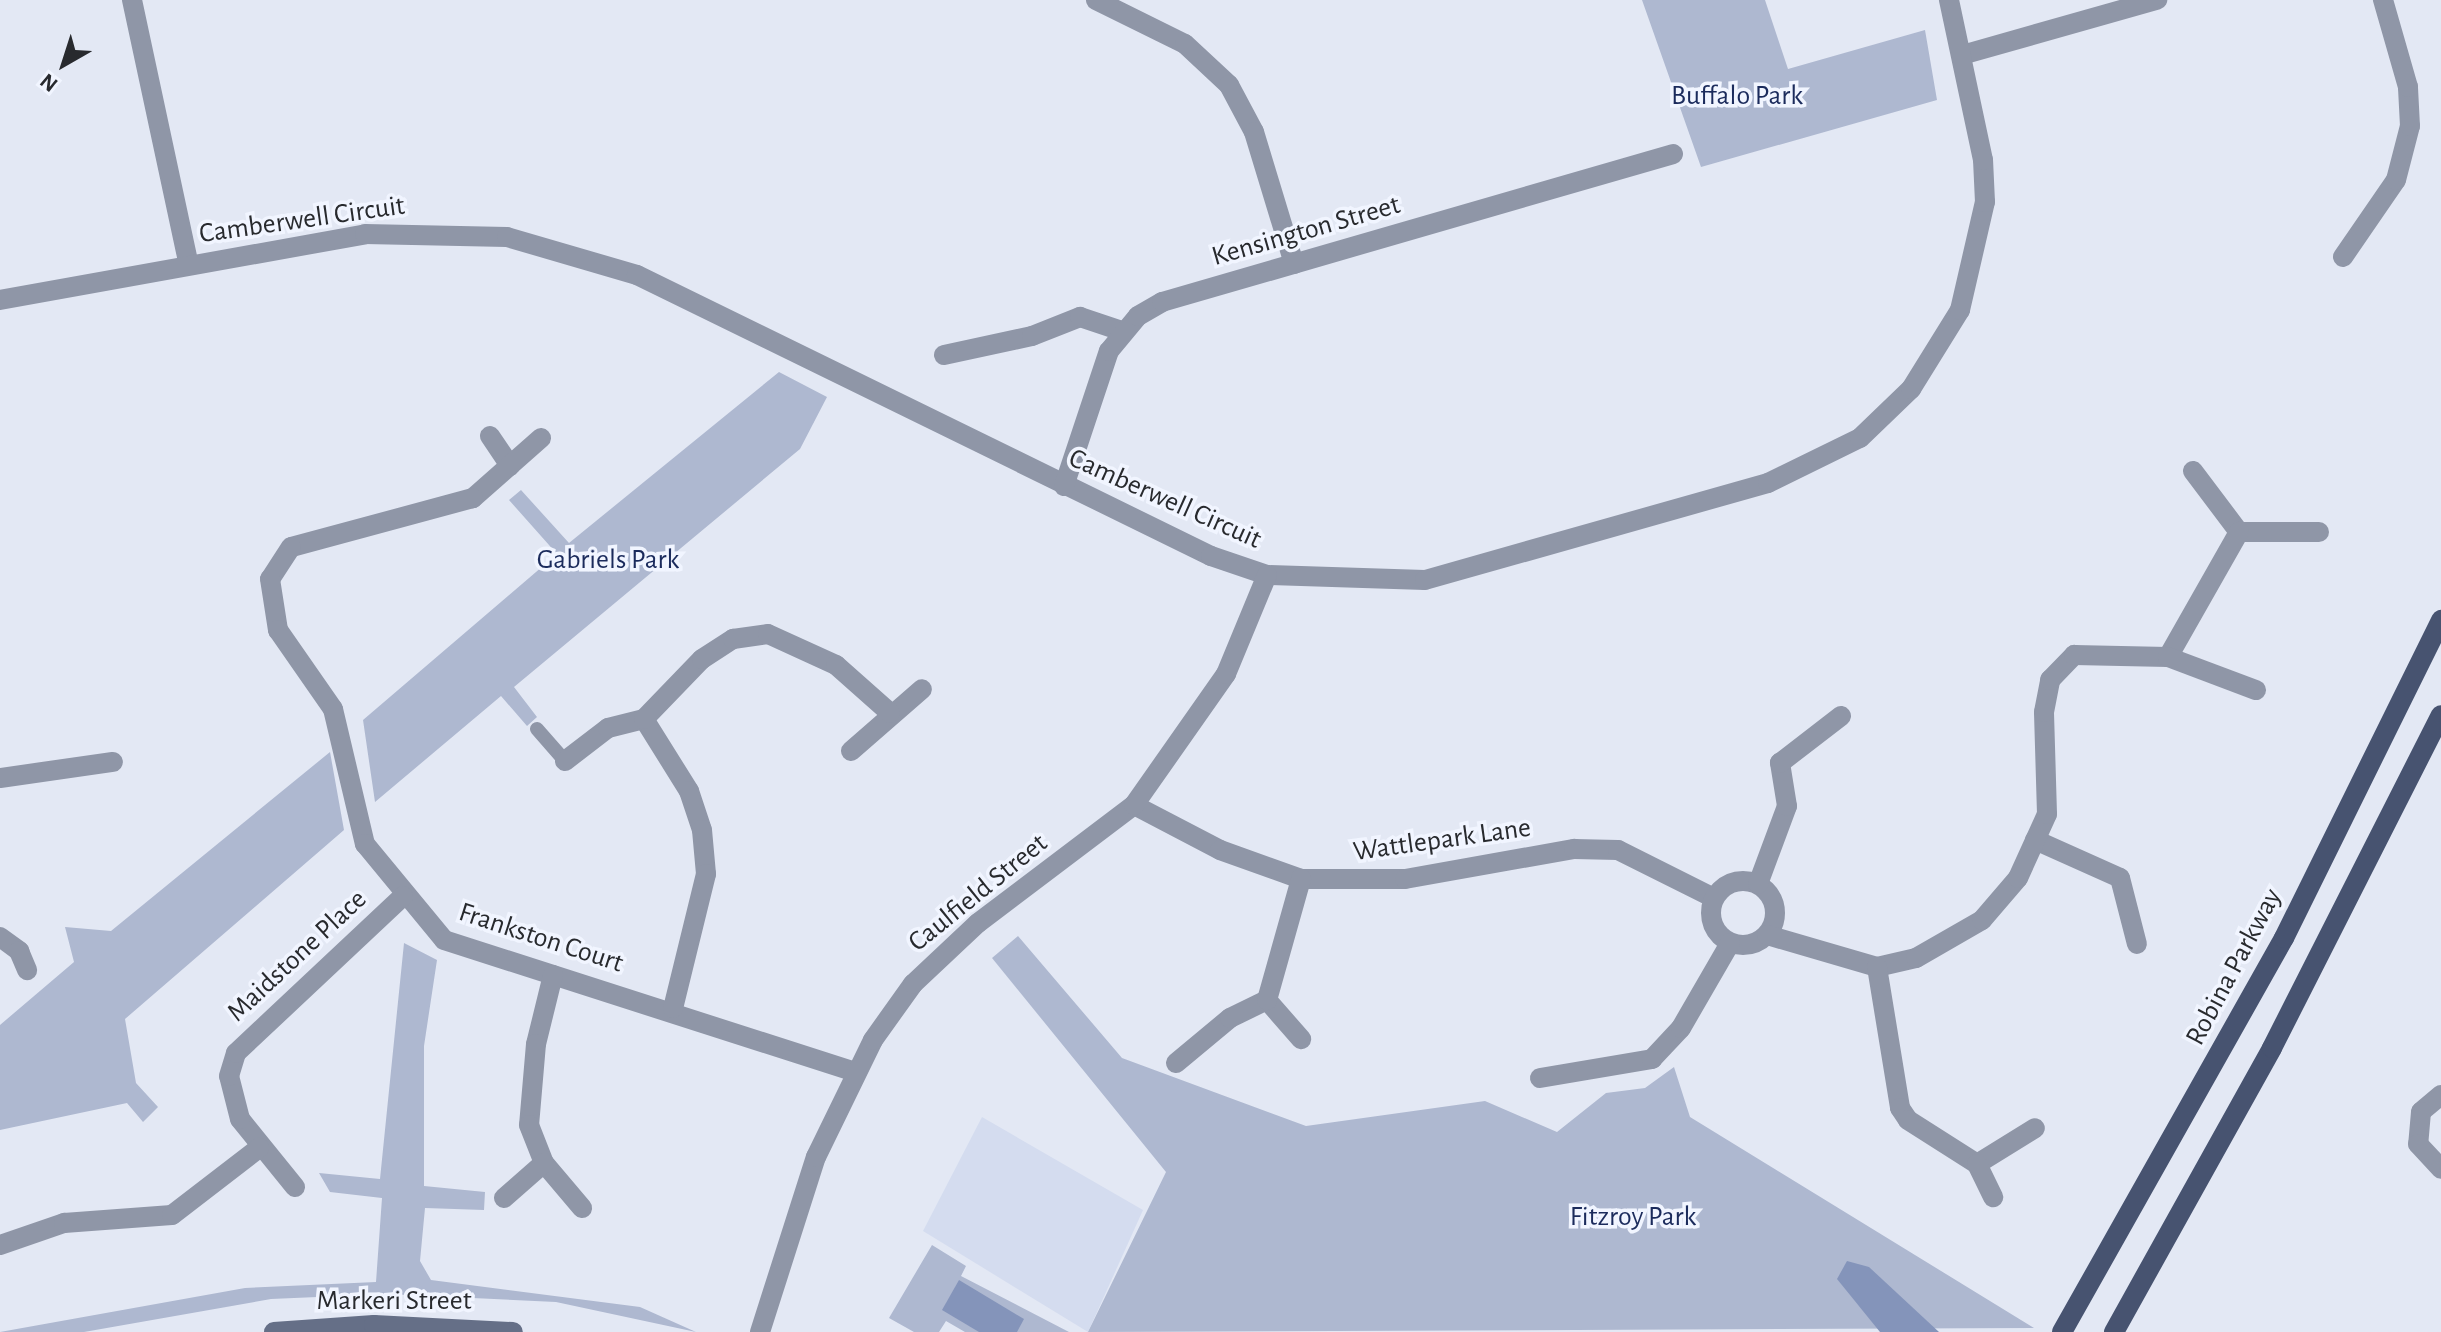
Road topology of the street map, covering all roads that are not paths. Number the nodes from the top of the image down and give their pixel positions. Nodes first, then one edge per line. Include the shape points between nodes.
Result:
1 (132, 0) edge
2 (1096, 0) edge
3 (1949, 0) edge
4 (2157, 0) edge
5 (2383, 0) edge
6 (2132, 4) edge
7 (1962, 55) junction
8 (1673, 154) dead end
9 (2343, 257) dead end
10 (1294, 264) junction
11 (189, 265) junction
12 (0, 300) edge
13 (1122, 331) junction
14 (944, 355) dead end
15 (490, 436) dead end
16 (541, 438) dead end
17 (510, 466) junction
18 (2193, 471) dead end
19 (1064, 486) junction
20 (2239, 532) junction
21 (2319, 532) dead end
22 (1267, 575) junction
23 (2441, 620) edge
24 (2168, 657) junction
25 (922, 689) dead end
26 (2256, 690) dead end
27 (890, 713) junction
28 (2441, 715) edge
29 (1841, 716) dead end
30 (644, 719) junction
31 (537, 729) dead end
32 (851, 751) dead end
33 (565, 761) joint
34 (113, 762) dead end
35 (0, 778) edge
36 (1134, 805) junction
37 (2035, 840) junction
38 (1301, 879) junction
39 (1758, 884) junction
40 (403, 896) junction
41 (1714, 898) junction
42 (1767, 935) junction
43 (0, 937) edge
44 (1730, 943) junction
45 (2137, 944) dead end
46 (1877, 967) junction
47 (27, 970) dead end
48 (553, 975) junction
49 (1267, 1000) junction
50 (673, 1008) junction
51 (1301, 1039) dead end
52 (1176, 1063) dead end
53 (855, 1072) junction
54 (1540, 1078) dead end
55 (2441, 1095) edge
56 (2035, 1128) dead end
57 (259, 1148) junction
58 (544, 1163) junction
59 (1977, 1164) junction
60 (2441, 1169) edge
61 (295, 1187) dead end
62 (1993, 1197) dead end
63 (504, 1198) dead end
64 (582, 1208) dead end
65 (0, 1245) edge
66 (274, 1332) edge
67 (513, 1332) edge
68 (760, 1332) edge
69 (2062, 1332) edge
70 (2114, 1332) edge

1 - 11 street
2 - 10 street via 1185,44 1229,85 1254,132
3 - 7 street, Camberwell Circuit
4 - 6 street
5 - 9 street via 2408,87 2410,126 2396,180
6 - 7 street
7 - 22 street, Camberwell Circuit via 1983,160 1973,275 1929,366 1860,438 1768,483 1425,580
8 - 10 street, Kensington Street
10 - 13 street, Kensington Street via 1162,302
11 - 12 street, Camberwell Circuit
11 - 19 street, Camberwell Circuit via 414,231 507,237 578,255 660,286
13 - 14 street via 1080,317 1032,336
13 - 19 street, Kensington Street via 1098,375
15 - 17 street
16 - 17 street, Frankston Court
17 - 40 street, Frankston Court via 473,498 291,547 270,579 278,630 333,709 365,844
18 - 20 street
19 - 22 street, Camberwell Circuit
20 - 21 street
20 - 24 street
22 - 36 street, Caulfield Street via 1226,674
23 - 69 main road, Robina Parkway via 2284,938
24 - 26 street
24 - 37 street via 2074,655 2050,680 2047,814
25 - 27 street
27 - 30 street via 836,665 768,634 733,639 702,659
27 - 32 street
28 - 70 main road via 2272,1048
29 - 39 street via 1780,763 1787,806
30 - 33 street via 608,728
30 - 50 street via 689,791 702,830 706,874
31 - 33 lane
34 - 35 street
36 - 38 street, Wattlepark Lane via 1220,850
36 - 53 street, Caulfield Street via 978,923 913,984
37 - 45 street via 2120,878
37 - 46 street via 2018,878 1982,920 1916,958
38 - 41 street, Wattlepark Lane via 1405,879 1574,849 1618,850
38 - 49 street
39 - 41 street via 1737,881
39 - 42 street via 1774,902
40 - 48 street, Frankston Court via 444,940
40 - 57 street, Maidstone Place via 236,1053 232,1096
41 - 44 street via 1711,920
42 - 44 street via 1753,944
42 - 46 street
43 - 47 street via 19,951
44 - 54 street via 1681,1028 1652,1059
46 - 59 street via 1900,1108
48 - 50 street, Frankston Court
48 - 58 street via 536,1044 529,1125
49 - 51 street
49 - 52 street via 1230,1018
50 - 53 street, Frankston Court
53 - 68 street, Caulfield Street via 816,1157
55 - 60 street via 2421,1112 2418,1144
56 - 59 street
57 - 61 street, Maidstone Place
57 - 65 street via 172,1215 64,1223
58 - 63 street
58 - 64 street
59 - 62 street
66 - 67 main road, Markeri Street via 374,1325

